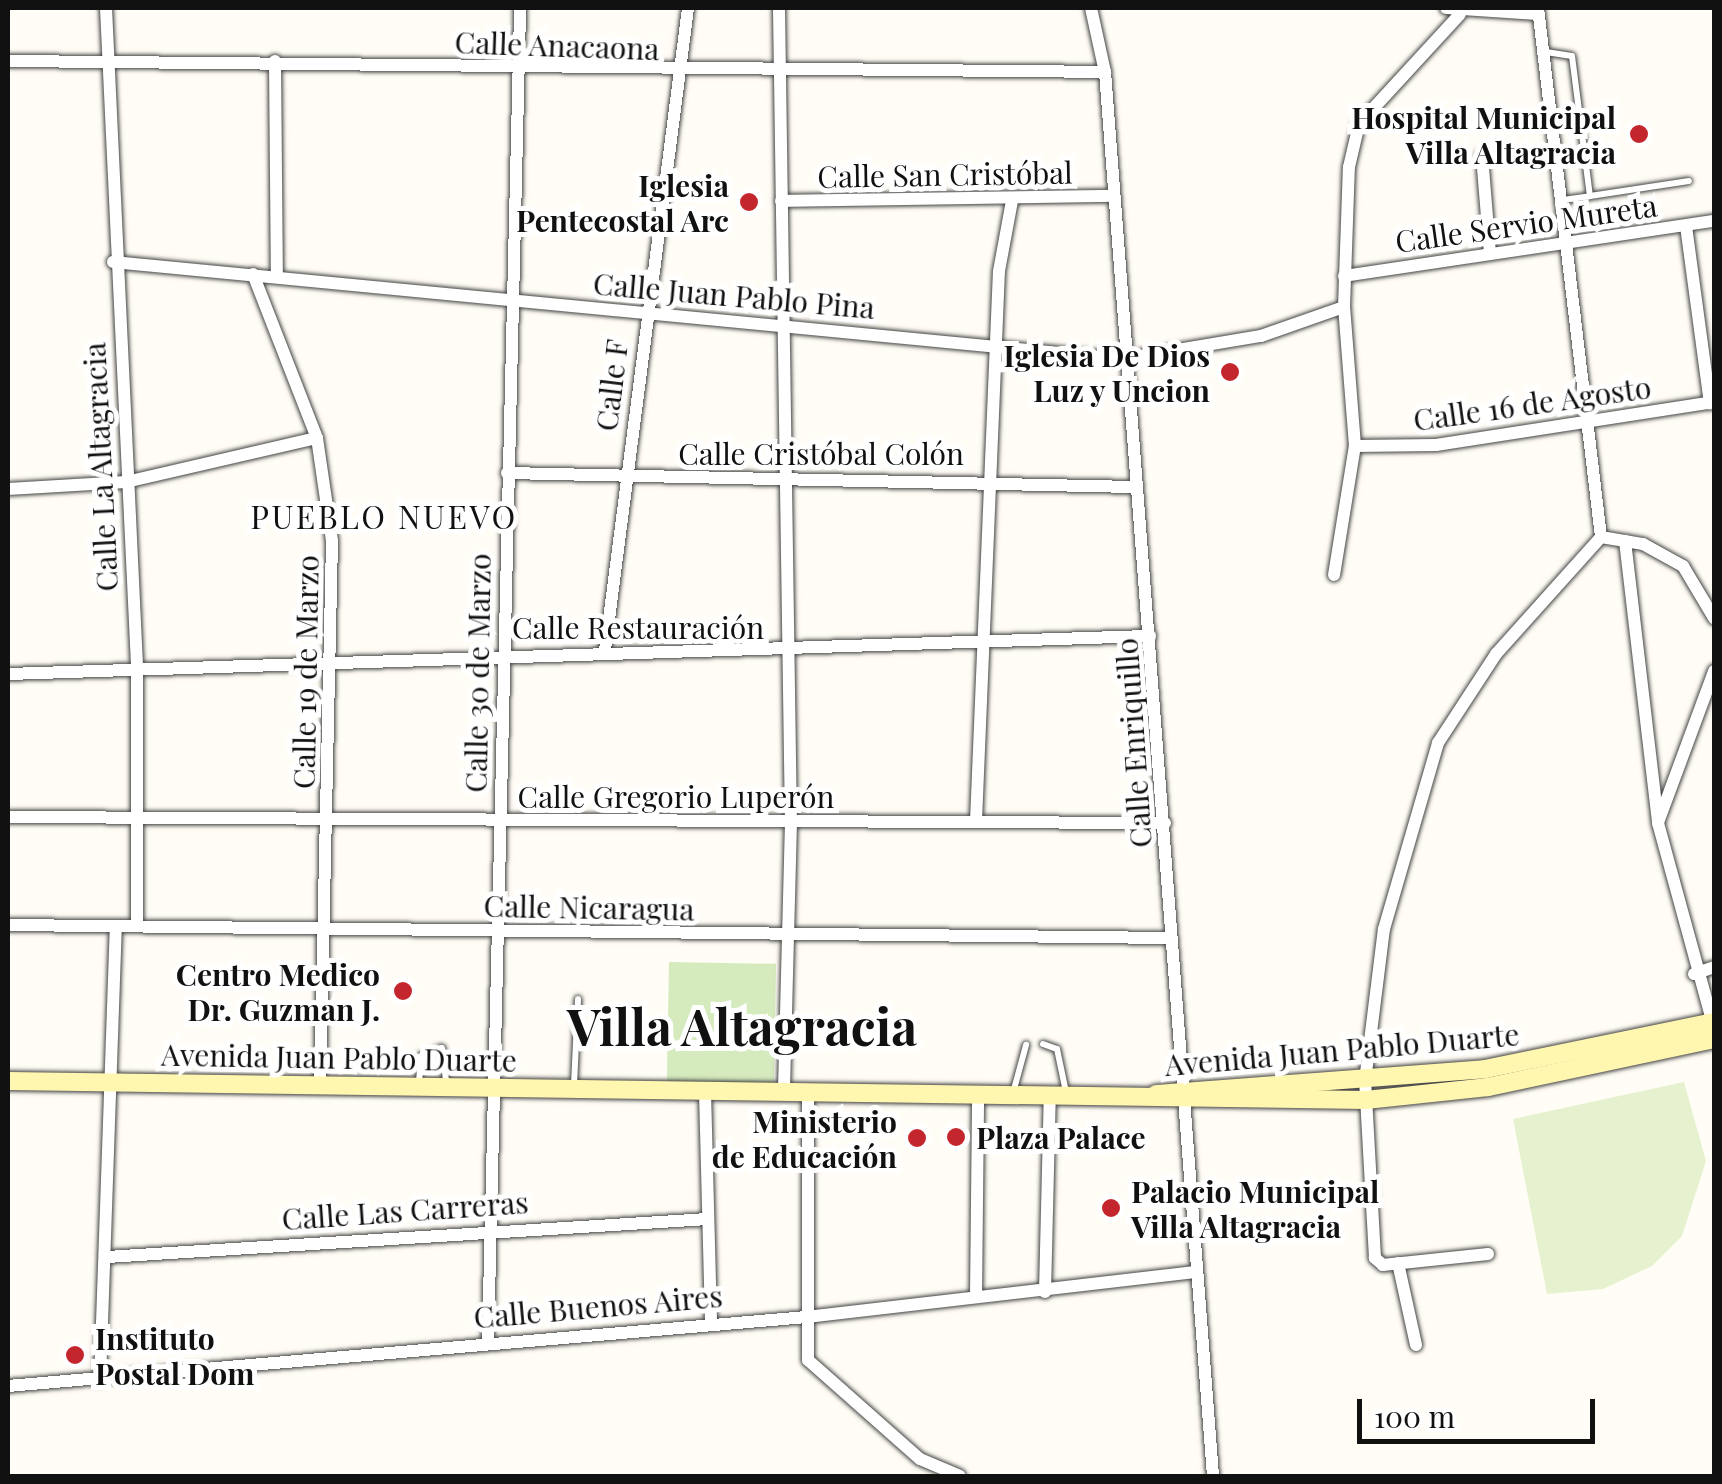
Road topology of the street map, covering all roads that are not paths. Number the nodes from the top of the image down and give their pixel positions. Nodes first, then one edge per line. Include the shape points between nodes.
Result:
1 (106, 8) edge
2 (520, 8) edge
3 (688, 8) edge
4 (779, 8) edge
5 (1092, 8) edge
6 (1539, 10) edge
7 (1453, 11) edge
8 (1544, 52) junction
9 (107, 56) junction
10 (8, 61) edge
11 (275, 62) junction
12 (517, 70) junction
13 (1105, 72) junction
14 (779, 73) junction
15 (679, 74) junction
16 (1482, 156) dead end
17 (1689, 181) dead end
18 (1110, 196) junction
19 (1590, 196) junction
20 (1563, 200) junction
21 (781, 201) junction
22 (1012, 201) junction
23 (1714, 221) edge
24 (1686, 226) junction
25 (1570, 243) junction
26 (1490, 253) junction
27 (113, 262) junction
28 (253, 274) junction
29 (1344, 276) junction
30 (277, 277) junction
31 (510, 300) junction
32 (1344, 308) junction
33 (645, 312) junction
34 (784, 325) junction
35 (994, 345) junction
36 (1123, 360) junction
37 (1712, 402) edge
38 (1591, 424) junction
39 (317, 438) junction
40 (1356, 446) junction
41 (507, 473) junction
42 (625, 476) junction
43 (782, 480) junction
44 (997, 480) junction
45 (126, 482) junction
46 (1135, 487) junction
47 (8, 488) edge
48 (1601, 537) junction
49 (1626, 541) junction
50 (1334, 575) dead end
51 (1714, 618) edge
52 (1150, 636) junction
53 (987, 640) junction
54 (605, 650) junction
55 (502, 652) junction
56 (784, 652) junction
57 (332, 661) junction
58 (136, 666) junction
59 (1714, 670) edge
60 (8, 674) edge
61 (139, 817) junction
62 (8, 818) edge
63 (327, 819) junction
64 (498, 820) junction
65 (976, 821) junction
66 (790, 822) junction
67 (1165, 823) junction
68 (1658, 823) junction
69 (137, 923) junction
70 (8, 925) edge
71 (116, 928) junction
72 (327, 929) junction
73 (495, 930) junction
74 (790, 936) junction
75 (1171, 938) junction
76 (1714, 966) edge
77 (1694, 974) junction
78 (578, 999) dead end
79 (1714, 1029) edge
80 (1043, 1044) dead end
81 (1026, 1045) dead end
82 (8, 1081) edge
83 (112, 1082) junction
84 (320, 1084) junction
85 (419, 1085) junction
86 (446, 1086) junction
87 (492, 1086) junction
88 (574, 1086) junction
89 (1366, 1090) junction
90 (784, 1091) junction
91 (705, 1092) junction
92 (808, 1093) junction
93 (1012, 1094) junction
94 (1058, 1094) junction
95 (978, 1095) junction
96 (1182, 1095) junction
97 (708, 1219) junction
98 (490, 1226) junction
99 (1488, 1254) dead end
100 (107, 1257) junction
101 (1398, 1263) junction
102 (1193, 1272) junction
103 (1045, 1292) junction
104 (976, 1297) junction
105 (806, 1316) junction
106 (711, 1320) junction
107 (488, 1340) junction
108 (1416, 1346) dead end
109 (100, 1380) junction
110 (8, 1386) edge
111 (960, 1476) edge
112 (1213, 1476) edge

1 - 9 street, Calle La Altagracia
2 - 12 street, Calle 30 de Marzo
3 - 15 street, Calle F
4 - 14 street
5 - 13 street, Calle Enriquillo
6 - 7 street
6 - 8 street
7 - 29 street via 1358,124
8 - 19 lane via 1572,56
8 - 20 street
9 - 10 street, Calle Anacaona
9 - 11 street, Calle Anacaona
9 - 27 street, Calle La Altagracia
11 - 12 street, Calle Anacaona
11 - 30 street
12 - 15 street, Calle Anacaona
12 - 31 street, Calle 30 de Marzo
13 - 14 street, Calle Anacaona
13 - 18 street, Calle Enriquillo
14 - 15 street, Calle Anacaona
14 - 21 street
15 - 33 street, Calle F
16 - 26 street
17 - 19 lane
18 - 22 street, Calle San Cristóbal
18 - 36 street, Calle Enriquillo
19 - 20 lane
20 - 25 street
21 - 22 street, Calle San Cristóbal
21 - 34 street
22 - 35 street
23 - 24 street, Calle Servio Mureta
24 - 25 street, Calle Servio Mureta
24 - 37 street
25 - 26 street, Calle Servio Mureta
25 - 38 street
26 - 29 street, Calle Servio Mureta
27 - 28 street, Calle Juan Pablo Pina
27 - 45 street, Calle La Altagracia
28 - 30 street, Calle Juan Pablo Pina
28 - 39 street, Calle 19 de Marzo
29 - 32 street
30 - 31 street, Calle Juan Pablo Pina
31 - 33 street, Calle Juan Pablo Pina
31 - 41 street, Calle 30 de Marzo
32 - 36 street, Calle Juan Pablo Pina via 1262,336
32 - 40 street
33 - 34 street, Calle Juan Pablo Pina
33 - 42 street, Calle F
34 - 35 street, Calle Juan Pablo Pina
34 - 43 street
35 - 36 street, Calle Juan Pablo Pina
35 - 44 street
36 - 46 street, Calle Enriquillo
37 - 38 street, Calle 16 de Agosto
38 - 40 street, Calle 16 de Agosto
38 - 48 street
39 - 45 street
39 - 57 street, Calle 19 de Marzo via 332,540
40 - 50 street
41 - 42 street, Calle Cristóbal Colón
41 - 55 street, Calle 30 de Marzo
42 - 43 street, Calle Cristóbal Colón
42 - 54 street, Calle F
43 - 44 street, Calle Cristóbal Colón
43 - 56 street
44 - 46 street, Calle Cristóbal Colón
44 - 53 street
45 - 47 street
45 - 58 street, Calle La Altagracia
46 - 52 street, Calle Enriquillo
48 - 49 street
48 - 89 street via 1496,654 1438,743 1384,929
49 - 51 street via 1682,566
49 - 68 street
52 - 53 street, Calle Restauración
52 - 67 street, Calle Enriquillo
53 - 56 street, Calle Restauración
53 - 65 street
54 - 55 street, Calle Restauración
54 - 56 street, Calle Restauración
55 - 57 street, Calle Restauración
55 - 64 street, Calle 30 de Marzo
56 - 66 street
57 - 58 street, Calle Restauración
57 - 63 street, Calle 19 de Marzo
58 - 60 street, Calle Restauración
58 - 61 street, Calle La Altagracia
59 - 68 street
61 - 62 street, Calle Gregorio Luperón
61 - 63 street, Calle Gregorio Luperón
61 - 69 street, Calle La Altagracia
63 - 64 street, Calle Gregorio Luperón
63 - 72 street, Calle 19 de Marzo
64 - 66 street, Calle Gregorio Luperón
64 - 73 street, Calle 30 de Marzo
65 - 66 street, Calle Gregorio Luperón
65 - 67 street, Calle Gregorio Luperón
66 - 74 street
67 - 75 street, Calle Enriquillo
68 - 77 street
69 - 71 street, Calle Nicaragua
69 - 72 street, Calle Nicaragua
70 - 71 street, Calle Nicaragua
71 - 83 street
72 - 73 street, Calle Nicaragua
72 - 84 street, Calle 19 de Marzo
73 - 74 street, Calle Nicaragua
73 - 87 street, Calle 30 de Marzo
74 - 75 street, Calle Nicaragua
74 - 90 street
75 - 96 street, Calle Enriquillo
76 - 77 street
77 - 79 street
78 - 88 lane
79 - 89 main road, Avenida Juan Pablo Duarte
80 - 94 lane via 1057,1049
81 - 93 lane
82 - 83 main road, Avenida Juan Pablo Duarte
83 - 84 main road, Avenida Juan Pablo Duarte
83 - 100 street
84 - 85 main road, Avenida Juan Pablo Duarte
85 - 86 main road, Avenida Juan Pablo Duarte
85 - 86 lane via 422,1056 442,1048
86 - 87 main road, Avenida Juan Pablo Duarte
87 - 88 main road, Avenida Juan Pablo Duarte
87 - 98 street, Calle 30 de Marzo
88 - 91 main road, Avenida Juan Pablo Duarte
89 - 96 main road, Avenida Juan Pablo Duarte
89 - 101 street via 1376,1258
90 - 91 main road, Avenida Juan Pablo Duarte
90 - 92 main road, Avenida Juan Pablo Duarte
91 - 97 street
92 - 95 main road, Avenida Juan Pablo Duarte
92 - 105 street
93 - 94 main road, Avenida Juan Pablo Duarte
93 - 95 main road, Avenida Juan Pablo Duarte
94 - 96 main road, Avenida Juan Pablo Duarte
94 - 103 street
95 - 104 street
96 - 102 street, Calle Enriquillo
97 - 98 street, Calle Las Carreras
97 - 106 street
98 - 100 street, Calle Las Carreras
98 - 107 street, Calle 30 de Marzo
99 - 101 street
100 - 109 street
101 - 108 street
102 - 103 street, Calle Buenos Aires
102 - 112 street, Calle Enriquillo
103 - 104 street, Calle Buenos Aires
104 - 105 street, Calle Buenos Aires
105 - 106 street, Calle Buenos Aires
105 - 111 street via 808,1360 920,1458
106 - 107 street, Calle Buenos Aires
107 - 109 street, Calle Buenos Aires
109 - 110 street, Calle Buenos Aires

